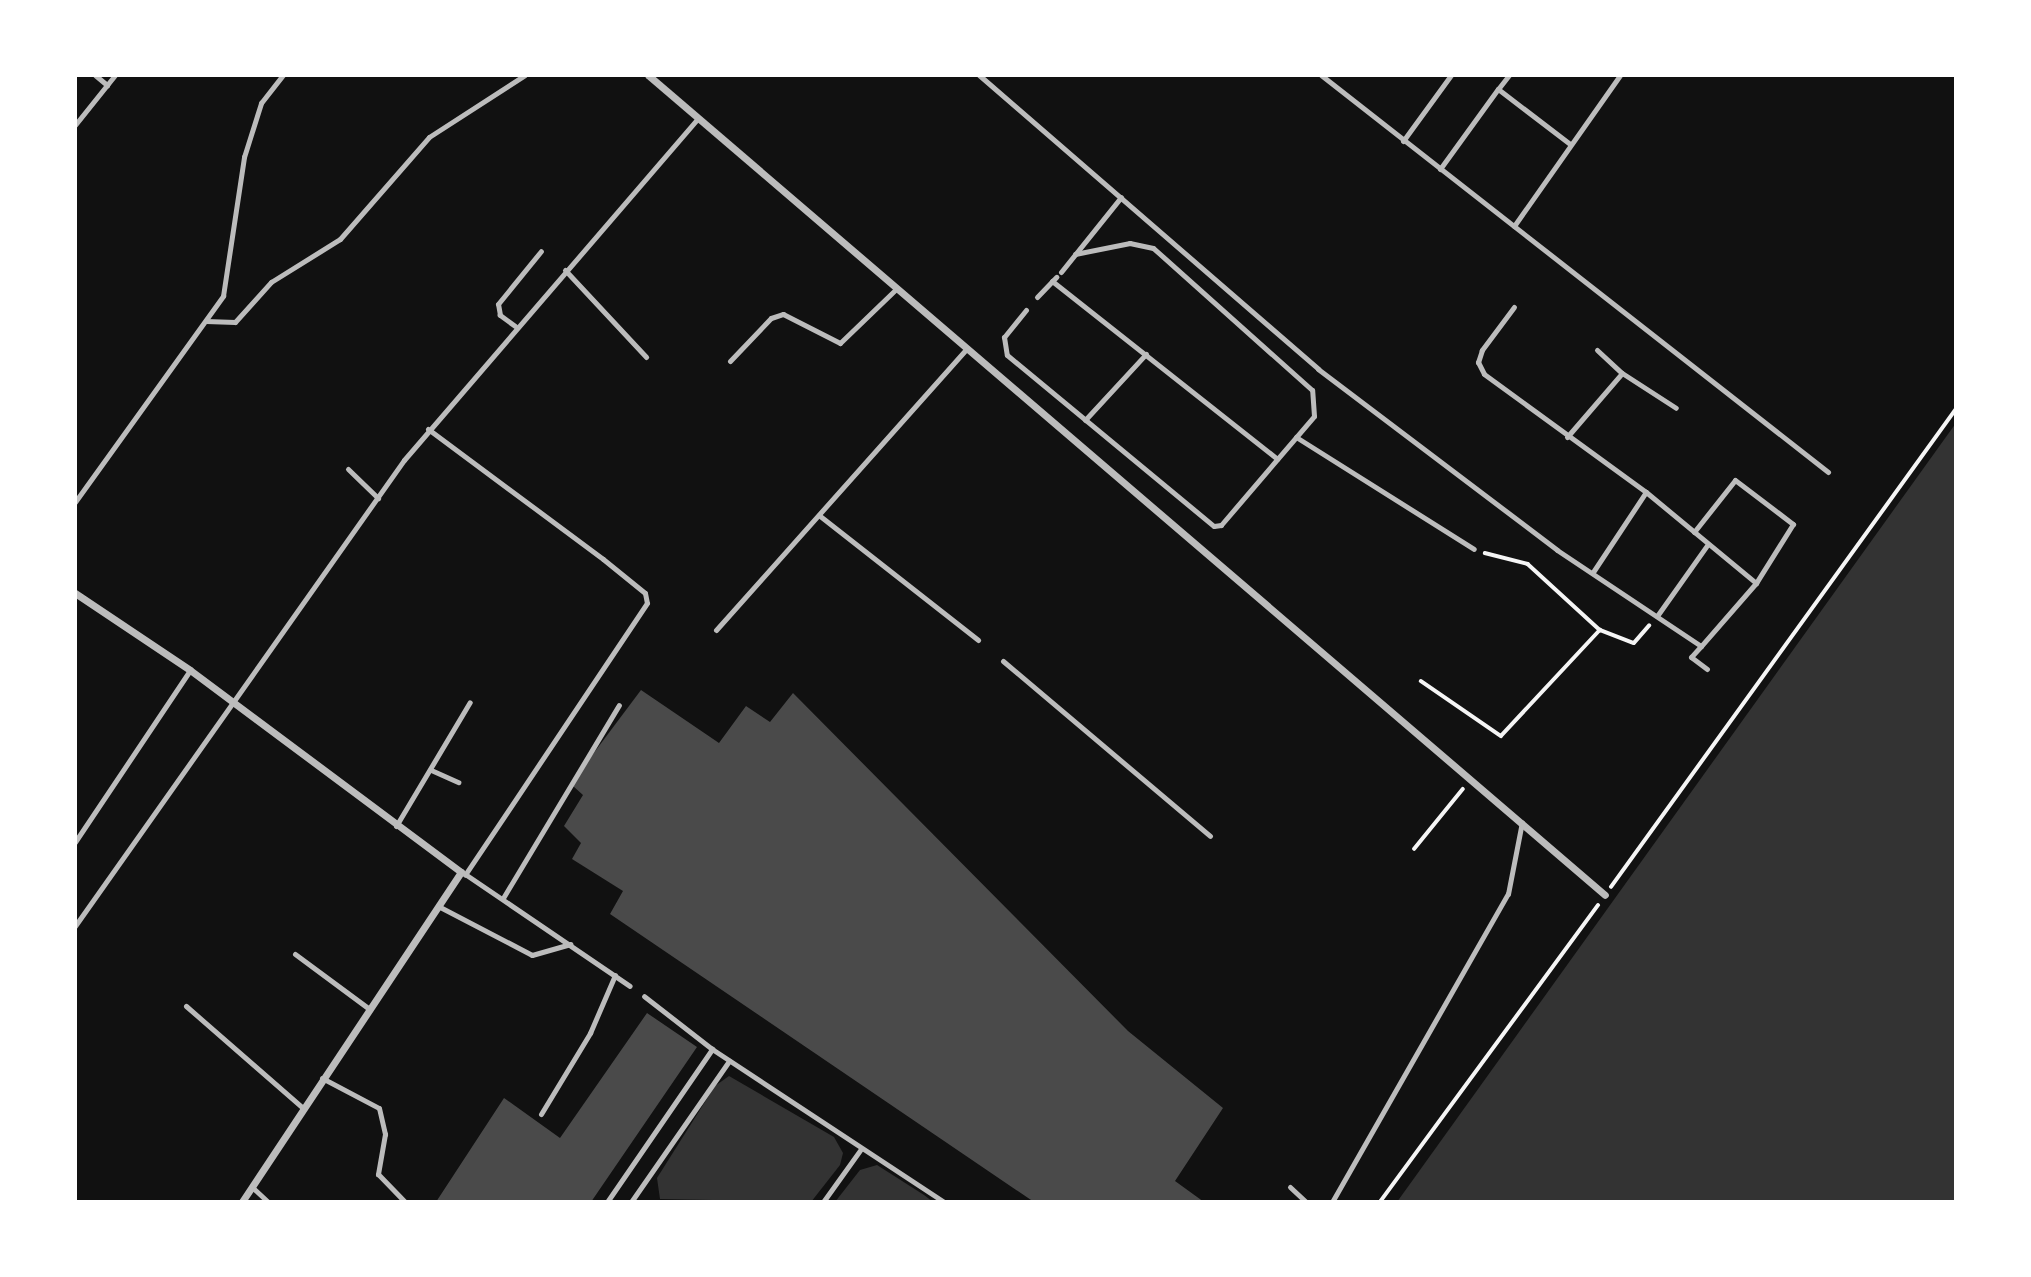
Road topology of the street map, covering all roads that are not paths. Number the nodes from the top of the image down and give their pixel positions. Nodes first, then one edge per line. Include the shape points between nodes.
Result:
1 (95, 75) edge
2 (115, 75) edge
3 (283, 75) edge
4 (525, 75) edge
5 (648, 75) edge
6 (979, 75) edge
7 (1321, 75) edge
8 (1451, 75) edge
9 (1509, 75) edge
10 (1620, 75) edge
11 (107, 85) junction
12 (1499, 89) junction
13 (698, 118) junction
14 (75, 125) edge
15 (1404, 141) junction
16 (1570, 144) junction
17 (1440, 169) junction
18 (1121, 197) junction
19 (1514, 226) junction
20 (541, 251) dead end
21 (1075, 254) junction
22 (565, 270) junction
23 (1056, 276) junction
24 (895, 290) junction
25 (1037, 297) dead end
26 (1514, 307) dead end
27 (1026, 310) dead end
28 (206, 321) junction
29 (515, 326) junction
30 (1597, 350) dead end
31 (965, 351) junction
32 (1146, 354) junction
33 (646, 357) dead end
34 (730, 361) dead end
35 (1622, 373) junction
36 (1676, 408) dead end
37 (1086, 420) junction
38 (428, 429) junction
39 (1296, 437) junction
40 (1567, 437) junction
41 (1277, 459) junction
42 (348, 469) dead end
43 (1828, 472) dead end
44 (1646, 492) junction
45 (377, 498) junction
46 (75, 502) edge
47 (820, 516) junction
48 (1694, 532) junction
49 (1708, 544) junction
50 (1474, 550) road end
51 (1593, 572) junction
52 (1756, 583) junction
53 (75, 593) edge
54 (1657, 616) junction
55 (716, 629) dead end
56 (978, 640) dead end
57 (1700, 646) junction
58 (1003, 660) dead end
59 (1707, 669) dead end
60 (190, 670) junction
61 (470, 702) dead end
62 (236, 705) junction
63 (619, 705) dead end
64 (431, 770) junction
65 (458, 782) dead end
66 (1522, 822) junction
67 (396, 826) junction
68 (1210, 836) dead end
69 (75, 842) edge
70 (463, 873) junction
71 (1605, 895) road end
72 (503, 898) junction
73 (438, 906) junction
74 (75, 926) edge
75 (570, 944) junction
76 (295, 954) dead end
77 (615, 975) junction
78 (630, 986) dead end
79 (644, 996) dead end
80 (186, 1006) dead end
81 (368, 1008) junction
82 (712, 1049) junction
83 (729, 1061) junction
84 (322, 1078) junction
85 (303, 1108) junction
86 (541, 1114) dead end
87 (861, 1149) junction
88 (251, 1187) junction
89 (1290, 1187) dead end
90 (634, 1201) edge
91 (242, 1202) edge
92 (268, 1202) edge
93 (405, 1202) edge
94 (607, 1202) edge
95 (823, 1202) edge
96 (944, 1202) edge
97 (1306, 1202) edge
98 (1332, 1202) edge

1 - 11 lane
2 - 11 lane
3 - 28 lane via 255,117 239,188 230,279
4 - 28 lane via 429,137 340,239 271,282 235,321
5 - 13 street
6 - 18 lane
7 - 15 lane
8 - 15 lane
9 - 12 lane
10 - 16 lane
11 - 14 lane
12 - 16 lane
12 - 17 lane
13 - 22 lane
13 - 24 street
15 - 17 lane
16 - 19 lane
17 - 19 lane
18 - 21 lane
18 - 51 lane via 1318,369
19 - 43 lane
20 - 29 lane via 498,304 500,315
21 - 23 lane
21 - 39 lane via 1130,243 1153,248 1304,378 1315,408
22 - 29 lane
22 - 33 lane
23 - 25 lane
23 - 32 lane
24 - 31 street
24 - 34 lane via 840,343 783,314 771,318
26 - 40 lane via 1478,362 1484,374
27 - 37 lane via 1004,337 1007,355
28 - 46 lane
29 - 38 lane
30 - 35 lane
31 - 47 lane
31 - 66 street
32 - 37 lane
32 - 41 lane
35 - 36 lane
35 - 40 lane
37 - 41 lane via 1214,526
38 - 45 lane
38 - 70 lane via 603,559 645,593 647,603
39 - 41 lane
39 - 50 lane
40 - 44 lane
42 - 45 lane
44 - 48 lane
44 - 51 lane
45 - 62 lane
47 - 55 lane
47 - 56 lane
48 - 49 lane
48 - 52 lane via 1735,480 1793,524
49 - 52 lane
49 - 54 lane
51 - 54 lane
52 - 57 lane
53 - 60 street
54 - 57 lane
57 - 59 lane via 1691,657
58 - 68 lane
60 - 62 street
60 - 69 lane
61 - 64 lane
62 - 67 street
62 - 74 lane
63 - 72 lane
64 - 65 lane
64 - 67 lane
66 - 71 street
66 - 98 lane via 1508,894
67 - 70 street
70 - 72 lane
70 - 73 street
72 - 75 lane
73 - 75 lane via 532,955
73 - 81 street
75 - 77 lane
76 - 81 lane
77 - 78 lane
77 - 86 lane via 590,1033
79 - 82 lane
80 - 85 lane
81 - 84 street
82 - 83 lane
82 - 94 lane
83 - 87 lane
83 - 90 lane
84 - 85 street
84 - 93 lane via 379,1108 386,1134 377,1174
85 - 88 street
87 - 95 lane
87 - 96 lane
88 - 91 street
88 - 92 lane
89 - 97 lane

